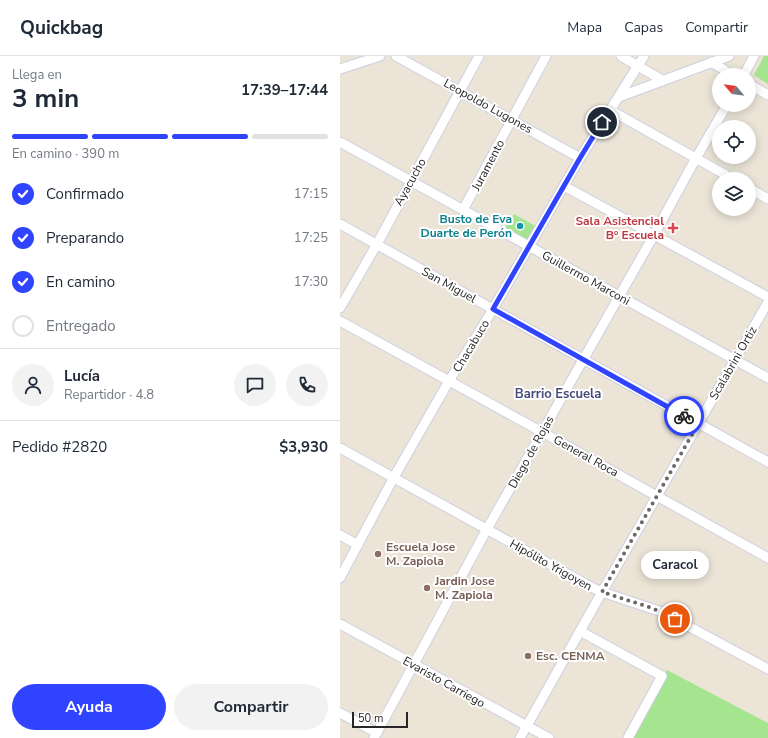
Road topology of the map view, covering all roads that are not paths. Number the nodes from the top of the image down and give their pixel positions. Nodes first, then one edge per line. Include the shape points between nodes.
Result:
1 (380, 56) edge
2 (396, 56) edge
3 (479, 56) edge
4 (546, 56) edge
5 (621, 56) edge
6 (644, 56) edge
7 (729, 56) edge
8 (754, 56) edge
9 (711, 62) junction
10 (638, 65) junction
11 (721, 68) edge
12 (748, 68) edge
13 (340, 69) edge
14 (662, 80) junction
15 (756, 88) edge
16 (460, 91) junction
17 (768, 95) edge
18 (619, 97) junction
19 (610, 110) junction
20 (723, 112) edge
21 (512, 119) junction
22 (340, 142) edge
23 (580, 158) junction
24 (696, 158) junction
25 (721, 172) edge
26 (411, 181) junction
27 (564, 186) junction
28 (756, 192) edge
29 (768, 199) edge
30 (463, 210) junction
31 (340, 224) edge
32 (654, 235) junction
33 (376, 244) junction
34 (528, 246) junction
35 (619, 296) junction
36 (768, 297) edge
37 (768, 302) edge
38 (340, 308) edge
39 (493, 309) junction
40 (340, 322) edge
41 (582, 360) junction
42 (735, 360) junction
43 (768, 378) edge
44 (449, 381) junction
45 (698, 424) junction
46 (542, 432) junction
47 (340, 448) edge
48 (768, 462) edge
49 (394, 477) junction
50 (657, 496) junction
51 (487, 529) junction
52 (340, 535) edge
53 (358, 545) junction
54 (768, 558) edge
55 (340, 578) edge
56 (602, 592) junction
57 (340, 624) edge
58 (580, 631) junction
59 (414, 665) junction
60 (768, 669) edge
61 (340, 713) edge
62 (527, 726) junction
63 (376, 736) edge
64 (520, 738) edge
65 (549, 738) edge
66 (628, 738) edge

1 - 13 street
2 - 16 street, Leopoldo Lugones
3 - 16 street, Ayacucho
4 - 21 street, Juramento
5 - 10 street
6 - 10 street, Chacabuco
7 - 9 street
8 - 12 street
9 - 11 street
9 - 14 street
10 - 14 street
10 - 18 street, Chacabuco
14 - 18 street
15 - 17 street
16 - 21 street, Leopoldo Lugones
16 - 26 street, Ayacucho
18 - 19 street, Chacabuco
19 - 23 street, Chacabuco
19 - 24 street
20 - 24 street, Diego de Rojas
21 - 23 street, Leopoldo Lugones
21 - 30 street, Juramento
22 - 26 street, Guillermo Marconi
23 - 27 street, Chacabuco
24 - 25 street
24 - 32 street, Diego de Rojas
26 - 30 street, Guillermo Marconi
26 - 33 street, Ayacucho
27 - 32 street
27 - 34 street, Chacabuco
28 - 29 street
30 - 34 street, Guillermo Marconi
31 - 33 street, San Miguel
32 - 35 street, Diego de Rojas
32 - 36 street
33 - 38 street, Ayacucho
33 - 39 street, San Miguel
34 - 35 street, Guillermo Marconi
34 - 39 street, Chacabuco
35 - 41 street, Diego de Rojas
35 - 42 street, Guillermo Marconi
37 - 42 street, Scalabrini Ortiz
39 - 41 street, San Miguel
39 - 44 street, Chacabuco
40 - 44 street, General Roca
41 - 45 street, San Miguel
41 - 46 street, Diego de Rojas
42 - 43 street, Guillermo Marconi
42 - 45 street, Scalabrini Ortiz
44 - 46 street, General Roca
44 - 49 street, Chacabuco
45 - 48 street, San Miguel
45 - 50 street, Scalabrini Ortiz
46 - 50 street, General Roca
46 - 51 street, Diego de Rojas
47 - 49 street, Hipólito Yrigoyen
49 - 51 street, Hipólito Yrigoyen
49 - 53 street, Chacabuco
50 - 54 street, General Roca
50 - 56 street, Scalabrini Ortiz
51 - 56 street, Hipólito Yrigoyen
51 - 59 street, Diego de Rojas
52 - 53 street
53 - 55 street, Chacabuco
56 - 58 street, Scalabrini Ortiz
56 - 60 street, Hipólito Yrigoyen via 662,612
57 - 59 street, Evaristo Carriego
58 - 62 street, Scalabrini Ortiz
58 - 66 street via 662,676
59 - 62 street, Evaristo Carriego
59 - 63 street, Diego de Rojas
61 - 63 street
62 - 64 street, Scalabrini Ortiz
62 - 65 street, Evaristo Carriego

